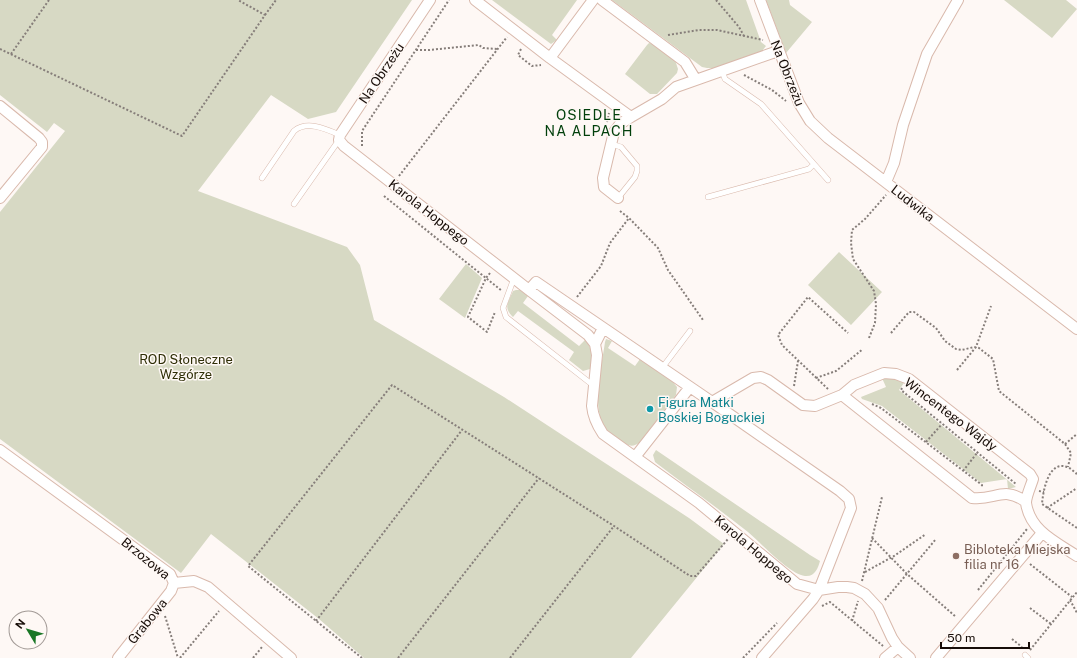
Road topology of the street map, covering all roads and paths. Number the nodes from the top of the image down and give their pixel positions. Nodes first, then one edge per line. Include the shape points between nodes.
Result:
1 (49, 0) edge
2 (238, 0) edge
3 (276, 0) edge
4 (430, 0) edge
5 (449, 0) edge
6 (475, 0) edge
7 (593, 0) edge
8 (602, 0) edge
9 (716, 0) edge
10 (760, 0) edge
11 (958, 0) edge
12 (265, 15) junction
13 (513, 29) junction
14 (745, 37) junction
15 (763, 40) dead end
16 (658, 41) junction
17 (0, 49) edge
18 (498, 49) junction
19 (416, 50) junction
20 (778, 51) junction
21 (11, 54) junction
22 (550, 58) junction
23 (736, 66) junction
24 (722, 71) junction
25 (696, 80) junction
26 (788, 103) dead end
27 (0, 106) edge
28 (631, 117) junction
29 (341, 140) junction
30 (611, 144) junction
31 (362, 151) dead end
32 (814, 164) junction
33 (262, 178) dead end
34 (397, 178) dead end
35 (828, 180) dead end
36 (886, 182) junction
37 (888, 193) dead end
38 (384, 196) dead end
39 (708, 197) dead end
40 (0, 198) edge
41 (618, 198) joint
42 (294, 204) dead end
43 (620, 211) dead end
44 (629, 218) junction
45 (496, 265) junction
46 (486, 278) junction
47 (514, 278) junction
48 (529, 290) junction
49 (502, 292) dead end
50 (575, 300) dead end
51 (991, 306) dead end
52 (495, 312) dead end
53 (703, 320) dead end
54 (603, 328) junction
55 (1077, 328) edge
56 (690, 331) dead end
57 (848, 333) dead end
58 (891, 333) dead end
59 (869, 338) dead end
60 (595, 344) junction
61 (976, 347) junction
62 (863, 349) dead end
63 (798, 361) junction
64 (662, 368) junction
65 (957, 370) dead end
66 (816, 378) junction
67 (909, 379) junction
68 (594, 386) junction
69 (690, 387) junction
70 (840, 396) junction
71 (792, 397) junction
72 (712, 402) junction
73 (867, 402) dead end
74 (942, 424) junction
75 (462, 430) junction
76 (1077, 434) edge
77 (926, 442) junction
78 (1064, 444) junction
79 (1, 453) edge
80 (977, 453) junction
81 (635, 457) junction
82 (1068, 467) junction
83 (963, 471) junction
84 (1077, 474) edge
85 (538, 478) junction
86 (1077, 488) edge
87 (1030, 489) junction
88 (1044, 492) junction
89 (882, 497) dead end
90 (984, 497) junction
91 (1026, 502) junction
92 (1047, 508) junction
93 (614, 526) junction
94 (1077, 528) edge
95 (734, 532) junction
96 (1042, 533) junction
97 (926, 534) dead end
98 (872, 538) junction
99 (936, 539) dead end
100 (1077, 556) edge
101 (1022, 557) junction
102 (890, 558) junction
103 (907, 574) junction
104 (174, 583) junction
105 (819, 590) junction
106 (860, 591) junction
107 (1077, 592) edge
108 (1072, 597) junction
109 (1070, 600) junction
110 (883, 603) dead end
111 (1030, 608) dead end
112 (220, 609) dead end
113 (817, 609) dead end
114 (164, 612) dead end
115 (1077, 613) edge
116 (956, 617) dead end
117 (316, 621) junction
118 (852, 621) junction
119 (1051, 624) junction
120 (1012, 638) dead end
121 (264, 645) dead end
122 (883, 646) dead end
123 (898, 647) junction
124 (1023, 647) dead end
125 (1027, 657) edge
126 (118, 658) edge
127 (179, 658) edge
128 (253, 658) edge
129 (291, 658) edge
130 (362, 658) edge
131 (398, 658) edge
132 (510, 658) edge
133 (762, 658) edge
134 (885, 658) edge
135 (910, 658) edge
136 (936, 658) edge

1 - 21 path
2 - 12 path
3 - 12 path
4 - 29 street, Na Obrzeżu
5 - 19 path
6 - 13 street
7 - 22 street
8 - 16 street
9 - 14 path
10 - 20 street, Na Obrzeżu
11 - 36 street, Ludwika via 927,54 903,125 894,164
12 - 21 path via 182,136
13 - 18 path
13 - 22 street
14 - 15 path
14 - 16 path via 717,30 699,30 662,37
16 - 25 street via 685,62
17 - 21 path
18 - 19 path via 483,48 479,45
18 - 34 path
19 - 31 path via 362,131
20 - 23 street
20 - 36 street, Na Obrzeżu via 798,103 810,121
22 - 28 street
23 - 24 street
23 - 26 path via 738,71 772,90
24 - 25 street
24 - 32 lane via 726,78 761,104
25 - 28 street via 676,87 662,99
27 - 40 street via 38,138 42,147
28 - 30 street via 620,124 614,132
29 - 33 lane via 322,127 299,126
29 - 42 lane
29 - 45 street, Karola Hoppego
30 - 41 street via 603,178 604,187
30 - 41 lane via 621,147 637,166 635,177
32 - 35 lane
32 - 39 lane via 809,169
36 - 55 street, Ludwika
37 - 59 path via 852,230 853,259 874,291 875,324
38 - 46 path
43 - 44 path
44 - 50 path via 610,243 602,266
44 - 53 path via 658,248 668,270
45 - 46 path
45 - 47 street, Karola Hoppego
46 - 49 path
46 - 52 path via 468,317 487,332
47 - 48 street, Karola Hoppego
47 - 68 lane via 503,308 506,316
48 - 54 street via 536,282
48 - 60 street, Karola Hoppego via 588,335
51 - 61 path
54 - 60 street, Karola Hoppego
54 - 64 street
56 - 64 lane
57 - 63 path via 808,297 778,334 782,346
58 - 61 path via 909,312 914,312 936,328 945,341 956,349
60 - 68 street, Karola Hoppego via 597,354
61 - 65 path
61 - 78 path via 993,359 999,391
62 - 66 path via 836,371
63 - 66 path
63 - 71 path
64 - 69 street
66 - 70 path
67 - 70 street, Wincentego Wajdy via 884,373 854,386
67 - 74 path via 901,390
67 - 87 street, Wincentego Wajdy via 1030,474 1033,479
68 - 81 street, Karola Hoppego via 592,406 598,427 611,441
69 - 72 street
69 - 81 street
70 - 71 street, Wincentego Wajdy via 815,406 803,405
70 - 90 street via 972,498
71 - 72 street, Wincentego Wajdy via 761,377 753,378
72 - 105 street via 849,499 851,508
73 - 77 path via 881,408
74 - 77 path
74 - 80 path
75 - 85 path
75 - 117 path
75 - 117 path via 392,385 248,566
76 - 78 path
77 - 83 path
78 - 82 path via 1070,453
79 - 104 street, Brzozowa via 170,574
80 - 83 path
80 - 87 path via 1017,485
81 - 95 street, Karola Hoppego
82 - 84 path
82 - 88 path via 1059,466 1051,472
83 - 90 path via 982,485
85 - 93 path
85 - 131 path
86 - 92 path
87 - 88 path
87 - 91 street, Wincentego Wajdy
88 - 92 path via 1042,504
89 - 98 path
90 - 91 street via 1006,493 1018,496
91 - 96 street via 1032,521
92 - 94 path
93 - 95 path via 690,576 696,576
93 - 132 path
95 - 105 street, Karola Hoppego via 797,584
96 - 100 street
96 - 101 street
97 - 102 path
98 - 102 path
98 - 102 path via 864,573
99 - 103 path
101 - 108 path
101 - 136 street
102 - 103 path
103 - 110 path
103 - 116 path
104 - 126 street, Grabowa via 171,591
104 - 129 street, Brzozowa via 194,581 208,587
105 - 106 street via 838,586
105 - 133 street
106 - 118 path
106 - 123 street via 878,608
107 - 108 path
108 - 109 path
109 - 115 path
109 - 119 path
111 - 119 path
112 - 127 path
113 - 118 path via 830,602
114 - 127 path
117 - 130 path
118 - 122 path
119 - 125 path
120 - 124 path
121 - 128 path
123 - 134 street
123 - 135 street

